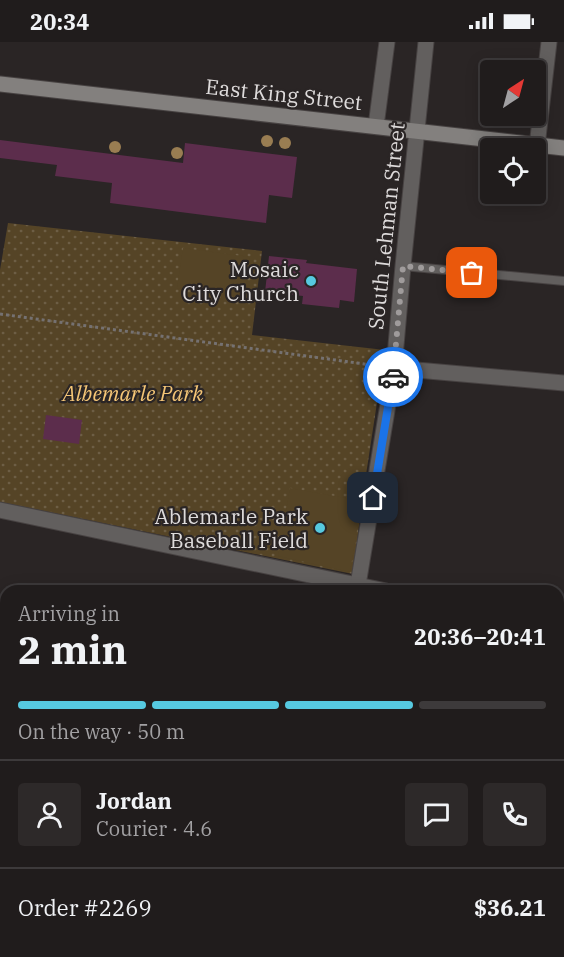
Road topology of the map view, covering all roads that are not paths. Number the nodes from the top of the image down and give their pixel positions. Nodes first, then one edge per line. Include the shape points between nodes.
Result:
1 (387, 42) edge
2 (426, 42) edge
3 (549, 42) edge
4 (0, 84) edge
5 (376, 126) junction
6 (417, 130) junction
7 (480, 138) edge
8 (538, 138) edge
9 (546, 147) edge
10 (564, 148) edge
11 (403, 266) junction
12 (564, 281) edge
13 (394, 368) junction
14 (564, 383) edge
15 (0, 510) edge
16 (344, 585) edge
17 (358, 585) edge

1 - 5 street, South Lehman Street
2 - 6 street, South Lehman Street
3 - 8 street
4 - 5 street, East King Street
5 - 6 street, East King Street
6 - 7 street, East King Street
6 - 11 street, South Lehman Street
9 - 10 street, East King Street
11 - 12 lane
11 - 13 street, South Lehman Street
13 - 14 street
13 - 17 street, South Lehman Street
15 - 16 street

